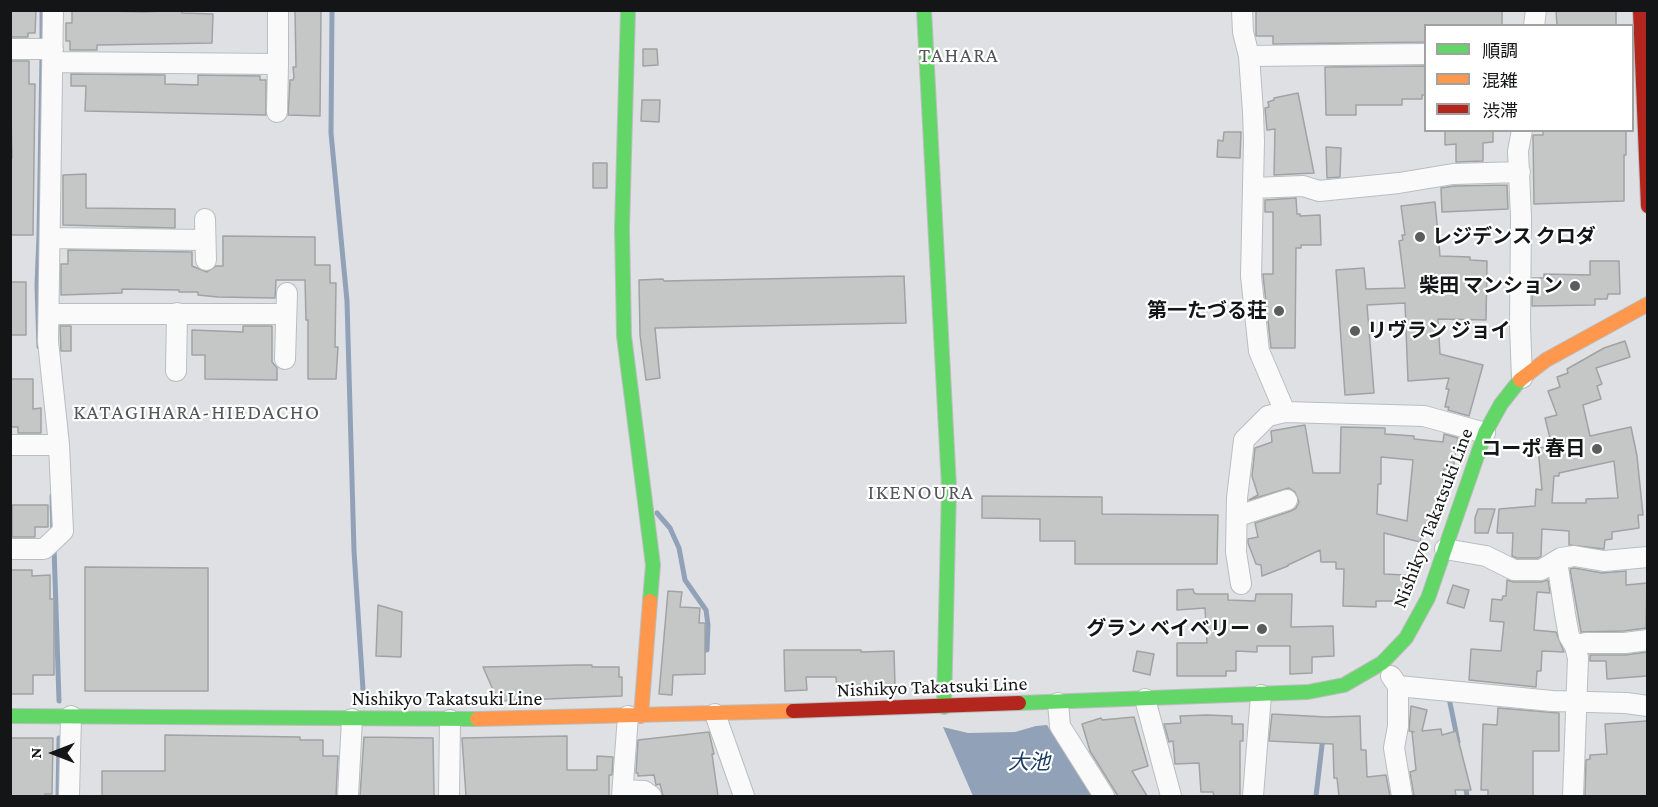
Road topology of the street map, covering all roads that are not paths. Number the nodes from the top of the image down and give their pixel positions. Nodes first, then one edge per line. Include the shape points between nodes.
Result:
1 (54, 10) edge
2 (278, 10) edge
3 (628, 10) edge
4 (924, 10) edge
5 (1242, 10) edge
6 (1640, 10) edge
7 (10, 49) edge
8 (1424, 54) edge
9 (53, 56) junction
10 (1249, 56) junction
11 (1637, 62) edge
12 (278, 64) junction
13 (278, 112) dead end
14 (1522, 132) edge
15 (1520, 172) junction
16 (1253, 188) junction
17 (1647, 206) edge
18 (205, 219) dead end
19 (50, 238) junction
20 (205, 240) junction
21 (206, 261) dead end
22 (287, 293) dead end
23 (1647, 304) edge
24 (177, 313) junction
25 (49, 314) junction
26 (286, 314) junction
27 (285, 359) dead end
28 (176, 371) dead end
29 (1522, 378) junction
30 (1285, 412) junction
31 (1485, 433) junction
32 (10, 445) edge
33 (59, 445) junction
34 (1287, 500) dead end
35 (1238, 516) junction
36 (10, 549) edge
37 (1445, 549) junction
38 (1647, 557) edge
39 (1557, 561) junction
40 (1241, 584) dead end
41 (1647, 640) edge
42 (1575, 646) junction
43 (1382, 663) junction
44 (1398, 686) junction
45 (1261, 695) junction
46 (1145, 699) junction
47 (1576, 701) junction
48 (1058, 703) junction
49 (1647, 706) edge
50 (944, 707) junction
51 (715, 714) junction
52 (10, 716) edge
53 (71, 716) junction
54 (634, 716) junction
55 (352, 719) junction
56 (450, 720) junction
57 (623, 793) edge
58 (69, 796) edge
59 (348, 796) edge
60 (449, 796) edge
61 (651, 796) edge
62 (744, 796) edge
63 (1104, 796) edge
64 (1171, 796) edge
65 (1253, 796) edge
66 (1402, 796) edge
67 (1573, 796) edge

1 - 9 street
2 - 12 street
3 - 54 main road via 622,228 624,336 653,565
4 - 50 main road via 949,487
5 - 10 street
6 - 11 main road
7 - 9 street
8 - 10 street
9 - 12 street
9 - 19 street
10 - 16 street
11 - 17 main road
12 - 13 street
14 - 15 street
15 - 16 street via 1453,174 1319,191 1303,186
15 - 29 street
16 - 30 street via 1251,276 1259,351
18 - 20 street
19 - 20 street
19 - 25 street
20 - 21 street
22 - 26 street
23 - 29 main road, Nishikyo Takatsuki Line via 1546,360
24 - 25 street
24 - 26 street
24 - 28 street
25 - 33 street via 48,341
26 - 27 street
29 - 31 main road, Nishikyo Takatsuki Line
30 - 31 street via 1424,416
30 - 35 street via 1268,416 1244,440
31 - 37 main road, Nishikyo Takatsuki Line
32 - 33 street
33 - 36 street via 63,531 44,549
34 - 35 street
35 - 40 street via 1236,552
37 - 39 street via 1486,556 1514,570 1541,570
37 - 43 main road, Nishikyo Takatsuki Line via 1428,598 1406,638
38 - 39 street via 1604,561 1574,556
39 - 42 street via 1569,636
41 - 42 street
42 - 47 street
43 - 44 street
43 - 45 main road, Nishikyo Takatsuki Line via 1344,685
44 - 47 street
44 - 66 street via 1394,748
45 - 46 main road, Nishikyo Takatsuki Line
45 - 65 street
46 - 48 main road, Nishikyo Takatsuki Line
46 - 64 street
47 - 49 street
47 - 67 street
48 - 50 main road, Nishikyo Takatsuki Line
48 - 63 street via 1060,726
50 - 51 main road, Nishikyo Takatsuki Line
51 - 54 main road, Nishikyo Takatsuki Line
51 - 62 street
52 - 53 main road, Nishikyo Takatsuki Line
53 - 55 main road, Nishikyo Takatsuki Line
53 - 58 street
54 - 56 main road, Nishikyo Takatsuki Line
54 - 57 street
55 - 56 main road, Nishikyo Takatsuki Line
55 - 59 street
56 - 60 street
57 - 61 street via 644,791

